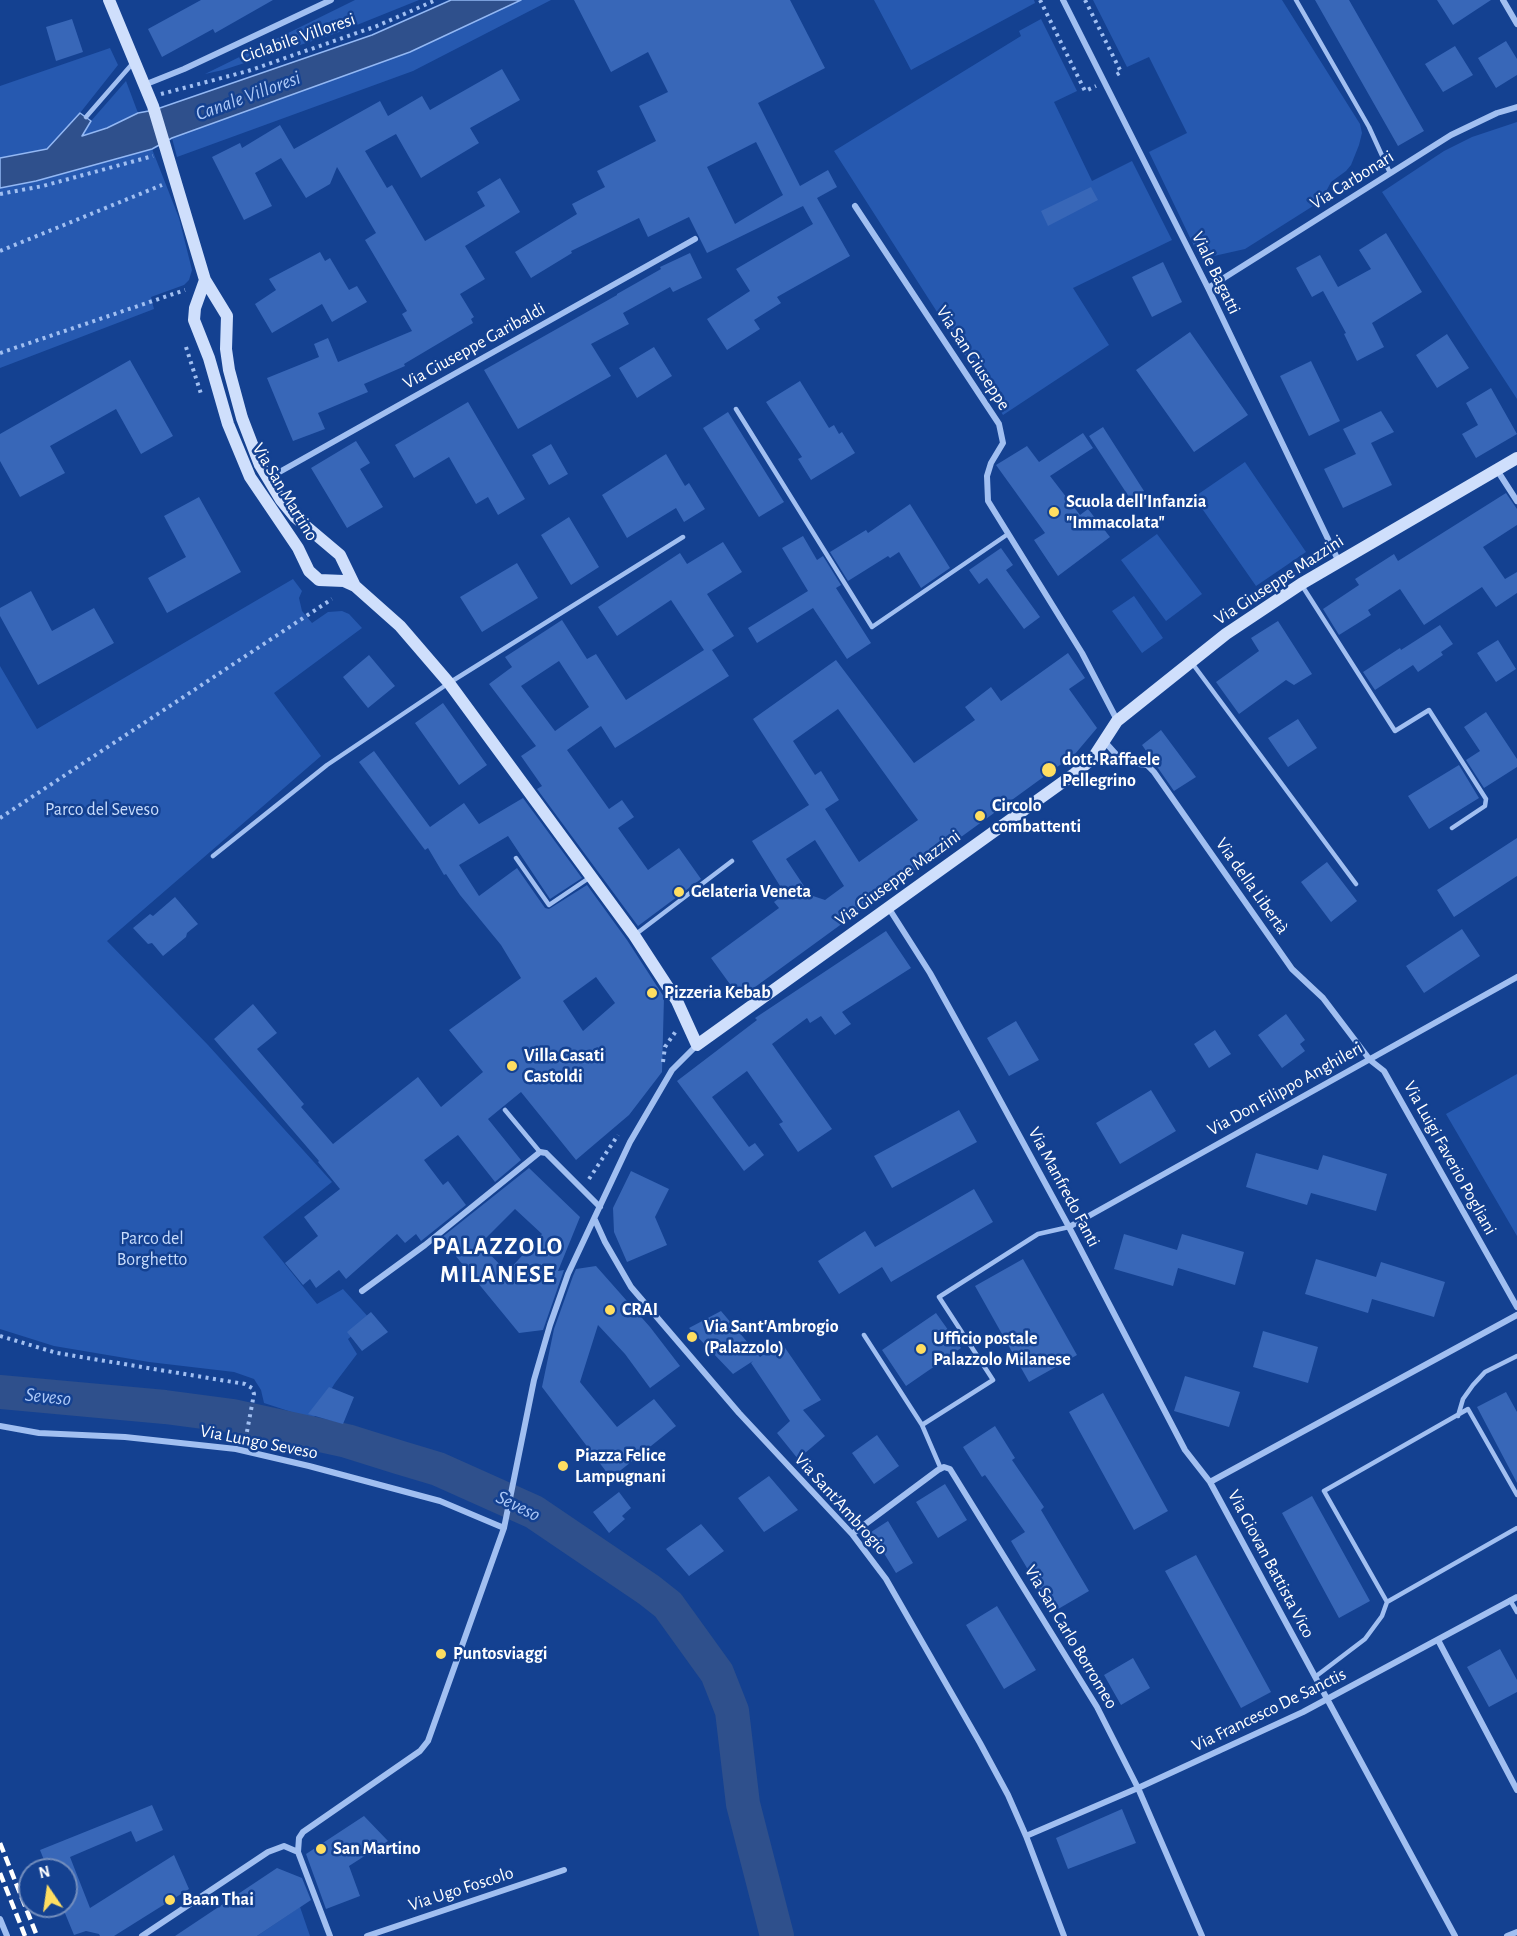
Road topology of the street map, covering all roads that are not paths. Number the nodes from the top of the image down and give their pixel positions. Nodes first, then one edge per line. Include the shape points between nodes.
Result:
1 (109, 0) edge
2 (331, 0) edge
3 (1063, 0) edge
4 (1296, 0) edge
5 (1503, 0) edge
6 (1517, 24) edge
7 (135, 61) junction
8 (144, 85) junction
9 (1517, 107) edge
10 (86, 117) dead end
11 (1390, 173) junction
12 (855, 206) dead end
13 (695, 238) dead end
14 (205, 280) junction
15 (1208, 288) junction
16 (736, 409) dead end
17 (1517, 458) edge
18 (1497, 470) junction
19 (267, 479) junction
20 (1517, 501) edge
21 (1008, 534) junction
22 (683, 537) dead end
23 (1339, 562) junction
24 (1301, 585) junction
25 (355, 586) junction
26 (1190, 661) junction
27 (449, 683) junction
28 (1117, 721) junction
29 (1105, 742) junction
30 (1452, 828) dead end
31 (213, 856) dead end
32 (516, 858) dead end
33 (732, 861) dead end
34 (592, 877) junction
35 (1356, 884) dead end
36 (888, 908) junction
37 (634, 935) junction
38 (1517, 977) edge
39 (697, 1045) junction
40 (1370, 1060) junction
41 (505, 1110) dead end
42 (543, 1153) junction
43 (600, 1207) junction
44 (595, 1220) junction
45 (1069, 1227) junction
46 (362, 1291) dead end
47 (1517, 1307) edge
48 (1517, 1315) edge
49 (864, 1335) dead end
50 (1517, 1356) edge
51 (1458, 1416) junction
52 (922, 1425) junction
53 (0, 1426) edge
54 (941, 1468) junction
55 (1210, 1482) junction
56 (1517, 1495) edge
57 (504, 1528) junction
58 (1517, 1528) edge
59 (852, 1534) junction
60 (1514, 1598) edge
61 (1387, 1602) junction
62 (1517, 1612) edge
63 (1438, 1640) junction
64 (1315, 1677) junction
65 (1327, 1700) junction
66 (1138, 1788) junction
67 (1517, 1790) edge
68 (1026, 1836) junction
69 (298, 1852) junction
70 (564, 1870) dead end
71 (0, 1918) edge
72 (1517, 1932) edge
73 (7, 1936) edge
74 (142, 1936) edge
75 (330, 1936) edge
76 (367, 1936) edge
77 (1064, 1936) edge
78 (1202, 1936) edge
79 (1455, 1936) edge
80 (1507, 1936) edge

1 - 7 street, Via San Martino
2 - 8 street
3 - 15 street, Viale Bagatti
4 - 11 lane via 1369,127
5 - 6 street
7 - 8 street, Via San Martino
7 - 10 lane
8 - 14 street, Via San Martino via 177,179
9 - 11 street, Via Carbonari via 1451,135
11 - 15 street, Via Carbonari
12 - 21 street, Via San Giuseppe via 999,424 1003,443 991,463 986,490 993,513
13 - 19 street, Via Giuseppe Garibaldi
14 - 19 street, Via San Martino via 227,316 227,360 233,391
14 - 25 street, Via San Martino via 195,308 195,326 250,477 314,577
15 - 23 street, Viale Bagatti
16 - 21 lane via 872,627
17 - 18 street, Via Giuseppe Mazzini
18 - 20 street
18 - 23 street, Via Giuseppe Mazzini
19 - 25 street, Via San Martino via 295,517 340,555
21 - 28 street, Via San Giuseppe via 1082,653
22 - 27 lane
23 - 24 street, Via Giuseppe Mazzini
24 - 26 street, Via Giuseppe Mazzini
24 - 30 lane via 1395,731 1429,710 1485,799 1485,806
25 - 27 street, Via San Martino via 400,626
26 - 28 street, Via Giuseppe Mazzini
26 - 35 lane
27 - 31 lane via 327,765
27 - 34 street, Via San Martino
28 - 29 street, Via Giuseppe Mazzini
29 - 36 street, Via Giuseppe Mazzini via 1074,774
29 - 40 street, Via della Libertà via 1123,762 1147,765 1154,772 1292,969 1323,998
32 - 34 lane via 549,905
33 - 37 lane
34 - 37 street, Via San Martino
36 - 39 street, Via Giuseppe Mazzini
36 - 45 street, Via Manfredo Fanti via 930,973
37 - 39 street, Via San Martino via 677,1001
38 - 40 street, Via Don Filippo Anghileri
39 - 43 street, Via Giuseppe Mazzini via 672,1070 630,1142
40 - 45 street, Via Don Filippo Anghileri
40 - 47 street, Via Luigi Faverio Pogliani via 1384,1071
41 - 42 lane
42 - 43 street
42 - 46 street
43 - 44 street, Via Giuseppe Mazzini
44 - 57 street, Via Giuseppe Mazzini via 568,1275 550,1325 534,1380
44 - 59 street, Via Sant'Ambrogio via 631,1287 739,1413
45 - 52 lane via 1038,1234 939,1297 993,1380
45 - 55 street, Via Manfredo Fanti via 1185,1450
48 - 55 street, Via Giovan Battista Vico
49 - 52 lane
50 - 51 lane via 1485,1372 1463,1400
51 - 56 lane via 1468,1410
51 - 61 lane via 1324,1491
52 - 54 lane
53 - 57 street, Via Lungo Seveso via 39,1433 236,1449 440,1501
54 - 59 street
54 - 66 street, Via San Carlo Borromeo via 952,1472 1091,1697
55 - 64 street, Via Giovan Battista Vico
57 - 69 street, Via Giuseppe Mazzini via 428,1741 420,1751 303,1832
58 - 61 lane
59 - 68 street, Via Sant'Ambrogio via 903,1609 980,1743
60 - 62 lane
60 - 63 street, Via Francesco De Sanctis
61 - 64 lane via 1365,1639
63 - 65 street, Via Francesco De Sanctis
63 - 67 street
64 - 65 street, Via Giovan Battista Vico
65 - 66 street, Via Francesco De Sanctis
65 - 79 street, Via Giovan Battista Vico
66 - 68 street, Via Francesco De Sanctis
66 - 78 street, Via San Carlo Borromeo
68 - 77 street, Via Sant'Ambrogio
69 - 74 street via 284,1846 268,1852
69 - 75 street
70 - 76 street, Via Ugo Foscolo
71 - 73 street
72 - 80 street

